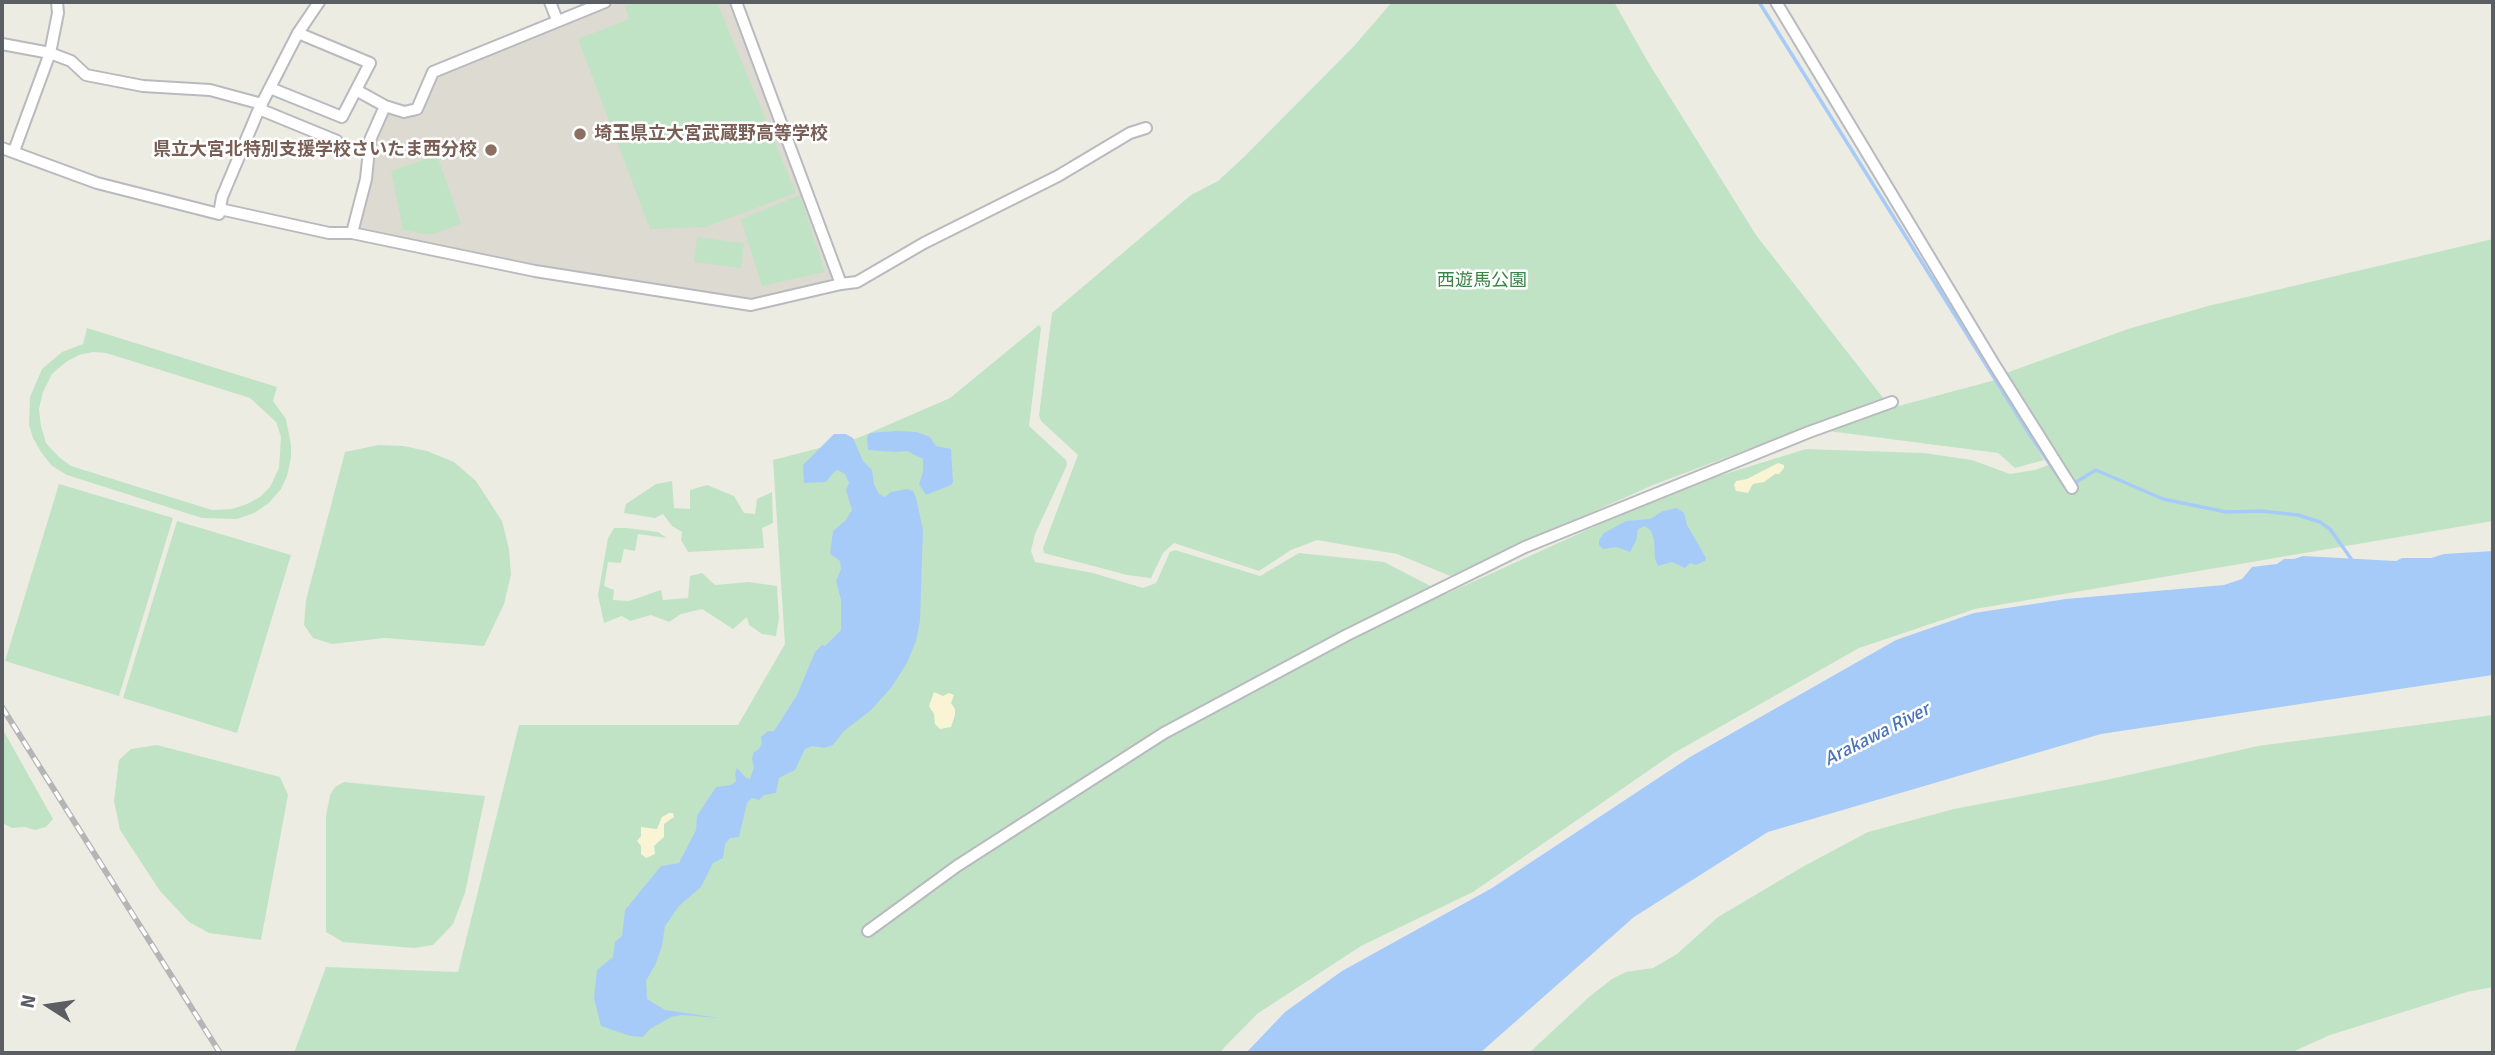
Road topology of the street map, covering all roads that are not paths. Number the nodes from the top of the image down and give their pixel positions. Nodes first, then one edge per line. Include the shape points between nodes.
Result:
1 (57, 2) edge
2 (319, 2) edge
3 (550, 2) edge
4 (606, 2) edge
5 (736, 2) edge
6 (1776, 2) edge
7 (557, 20) junction
8 (298, 33) junction
9 (2, 41) edge
10 (51, 50) junction
11 (270, 88) junction
12 (356, 90) junction
13 (385, 106) junction
14 (260, 107) junction
15 (1146, 128) dead end
16 (337, 141) dead end
17 (2, 148) edge
18 (14, 151) junction
19 (220, 209) junction
20 (352, 233) junction
21 (842, 284) junction
22 (1892, 402) dead end
23 (2073, 488) dead end
24 (868, 931) dead end

1 - 10 street
2 - 8 street
3 - 7 street
4 - 7 street
5 - 21 street
6 - 23 street
7 - 13 street via 433,72 417,109 404,112
8 - 11 street
8 - 12 street via 370,63
9 - 10 street
10 - 14 street via 86,75 144,86 210,90
10 - 18 street
11 - 12 street via 342,117
11 - 14 street
12 - 13 street
13 - 20 street via 370,140
14 - 16 street
14 - 19 street
15 - 21 street via 924,243 872,275
17 - 18 street
18 - 19 street via 97,183 219,214
19 - 20 street via 329,233
20 - 21 street via 536,271 751,305
22 - 24 street via 1525,547 1347,635 1164,733 957,866

